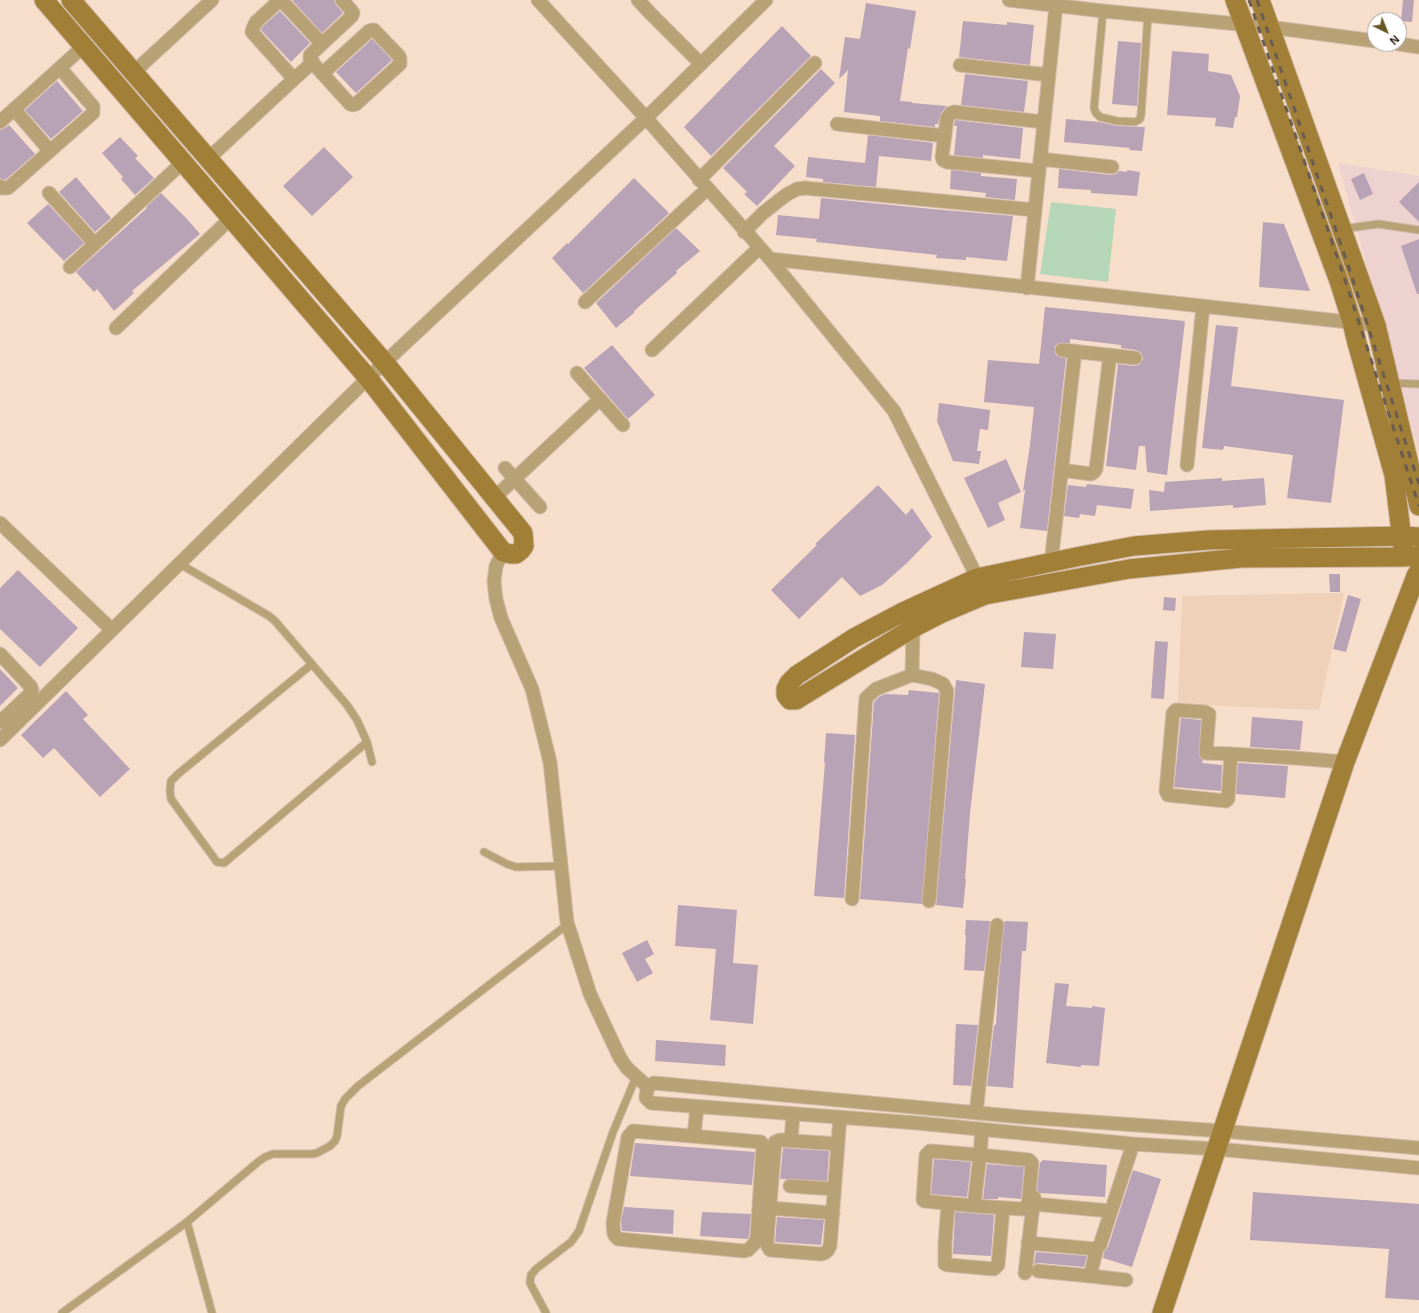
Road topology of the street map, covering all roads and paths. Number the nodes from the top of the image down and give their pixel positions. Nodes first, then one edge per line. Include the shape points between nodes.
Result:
1 (44, 0) edge
2 (71, 0) edge
3 (212, 0) edge
4 (281, 0) edge
5 (342, 0) edge
6 (538, 0) edge
7 (638, 0) edge
8 (766, 0) edge
9 (1008, 0) edge
10 (1235, 0) edge
11 (1260, 0) edge
12 (1056, 6) junction
13 (1104, 11) junction
14 (1148, 15) junction
15 (1243, 24) junction
16 (1269, 27) junction
17 (1367, 40) edge
18 (322, 44) junction
19 (1407, 45) edge
20 (84, 46) junction
21 (1419, 46) edge
22 (313, 62) junction
23 (815, 63) dead end
24 (701, 64) junction
25 (960, 65) dead end
26 (60, 68) junction
27 (134, 72) junction
28 (323, 73) junction
29 (1049, 75) junction
30 (294, 79) junction
31 (14, 109) junction
32 (646, 118) junction
33 (0, 122) edge
34 (1044, 122) junction
35 (837, 124) dead end
36 (945, 136) junction
37 (50, 151) junction
38 (209, 158) junction
39 (182, 163) junction
40 (1039, 165) junction
41 (1112, 167) dead end
42 (703, 184) junction
43 (0, 186) edge
44 (49, 193) dead end
45 (1035, 210) junction
46 (230, 218) junction
47 (1342, 229) junction
48 (1419, 230) edge
49 (744, 232) junction
50 (95, 244) junction
51 (759, 248) junction
52 (770, 259) junction
53 (70, 267) dead end
54 (1027, 288) junction
55 (585, 302) dead end
56 (1203, 306) junction
57 (1352, 322) junction
58 (1376, 324) junction
59 (116, 328) dead end
60 (652, 350) dead end
61 (1110, 355) junction
62 (1135, 358) dead end
63 (385, 363) junction
64 (577, 373) dead end
65 (368, 378) junction
66 (1390, 383) junction
67 (1419, 384) edge
68 (600, 399) junction
69 (623, 425) dead end
70 (1187, 465) dead end
71 (505, 468) dead end
72 (1061, 470) junction
73 (515, 479) junction
74 (494, 498) junction
75 (1419, 506) edge
76 (540, 508) dead end
77 (0, 524) edge
78 (1411, 536) edge
79 (1134, 546) junction
80 (503, 552) junction
81 (1412, 557) edge
82 (1051, 563) junction
83 (180, 564) junction
84 (1137, 568) junction
85 (1418, 574) edge
86 (977, 578) junction
87 (985, 595) junction
88 (903, 612) junction
89 (913, 628) junction
90 (112, 630) junction
91 (0, 646) edge
92 (0, 653) edge
93 (312, 664) junction
94 (912, 675) junction
95 (0, 722) edge
96 (0, 740) edge
97 (367, 742) junction
98 (1231, 754) junction
99 (372, 762) dead end
100 (1345, 762) junction
101 (484, 852) dead end
102 (561, 866) junction
103 (852, 899) dead end
104 (929, 901) dead end
105 (568, 924) junction
106 (997, 925) dead end
107 (636, 1077) junction
108 (648, 1087) junction
109 (697, 1107) junction
110 (976, 1113) junction
111 (793, 1114) junction
112 (840, 1117) junction
113 (982, 1129) junction
114 (1222, 1131) junction
115 (694, 1136) junction
116 (791, 1141) junction
117 (838, 1144) junction
118 (1133, 1144) junction
119 (1419, 1148) edge
120 (1217, 1149) junction
121 (980, 1155) junction
122 (1419, 1168) edge
123 (1038, 1172) dead end
124 (790, 1186) dead end
125 (834, 1189) junction
126 (948, 1204) junction
127 (1033, 1204) junction
128 (974, 1206) junction
129 (769, 1208) junction
130 (1003, 1208) junction
131 (1111, 1211) junction
132 (833, 1213) junction
133 (187, 1222) junction
134 (1028, 1244) junction
135 (1097, 1248) junction
136 (1090, 1276) junction
137 (1126, 1280) dead end
138 (62, 1313) edge
139 (212, 1313) edge
140 (546, 1313) edge
141 (1162, 1313) edge

1 - 20 street
2 - 27 street
3 - 27 street
4 - 18 street
4 - 30 street via 256,22 252,32
5 - 18 street via 353,13 352,16
6 - 32 street
7 - 24 street
8 - 24 street
9 - 12 street
10 - 15 street
11 - 16 street
12 - 13 street
12 - 29 street
13 - 14 street
13 - 14 lane via 1094,108 1100,117 1117,121 1136,122 1141,115
14 - 15 street
15 - 16 street
15 - 57 street
16 - 17 street
16 - 47 street
18 - 22 street via 310,55
19 - 21 street
20 - 26 street
20 - 39 street
22 - 28 street
22 - 30 street
23 - 42 street
24 - 32 street
25 - 29 street
26 - 31 street
26 - 37 street via 94,110
27 - 38 street
28 - 28 street via 350,104 356,104 400,64 400,59 372,30
29 - 34 street
30 - 38 street
31 - 33 street
31 - 37 street
32 - 42 street
32 - 63 street
34 - 36 street via 954,112 947,118
34 - 40 street
35 - 36 street
36 - 40 street via 942,158 945,162
37 - 43 street via 8,188
38 - 63 street
39 - 46 street
39 - 50 street
40 - 41 street
40 - 45 street
42 - 49 street
42 - 55 street
44 - 50 street
45 - 49 street via 805,188 786,195
45 - 54 street
46 - 59 street
46 - 65 street
47 - 48 lane via 1378,224
47 - 58 street
49 - 51 street
50 - 53 street
51 - 52 street
51 - 60 street
52 - 54 street
52 - 86 street via 894,411
54 - 56 street
56 - 57 street
56 - 70 street
57 - 58 street
57 - 78 street
58 - 66 street
61 - 62 street
61 - 72 street via 1096,469 1091,474
61 - 72 street via 1068,350
63 - 65 street
63 - 74 street
64 - 68 street
65 - 80 street
65 - 83 street
66 - 67 lane
66 - 75 street
68 - 69 street
68 - 73 street
71 - 73 street
72 - 82 street
73 - 74 street
73 - 76 street
74 - 80 street via 523,533 524,546 521,550 516,554
77 - 90 street
78 - 79 street via 1208,540
78 - 81 street
79 - 82 street
79 - 84 street
80 - 102 street via 496,566 496,599 501,618 532,689 550,762
81 - 84 street via 1241,558
81 - 85 street
82 - 86 street
83 - 90 street
83 - 93 lane via 269,616
84 - 87 street
85 - 100 street
86 - 87 street
86 - 88 street
87 - 89 street
88 - 89 street
88 - 89 street via 854,638 797,675 786,689 786,695 796,700
89 - 94 street
90 - 96 street
91 - 92 street
92 - 95 street via 32,687 30,694
93 - 97 lane via 347,704
93 - 97 lane via 178,774 171,781 171,799 217,862 224,863
94 - 103 street via 876,689 866,698
94 - 104 street via 943,684 947,691
97 - 99 lane
98 - 98 street via 1226,801 1168,795 1166,791 1173,713 1176,710 1208,713 1206,753
98 - 100 street
100 - 114 street
101 - 102 lane via 516,867
102 - 105 street
105 - 107 street via 590,994 620,1058
105 - 133 lane via 358,1086 340,1106 337,1136 330,1146 312,1154 273,1154 265,1157
106 - 110 street
107 - 108 street
107 - 140 lane via 613,1132 579,1231 571,1242 531,1275 530,1283
108 - 109 street via 646,1098 651,1103
108 - 110 street via 654,1083
109 - 111 street
109 - 115 street
110 - 114 street
111 - 112 street
111 - 116 street
112 - 113 street
112 - 117 street
113 - 118 street
113 - 121 street
114 - 119 street
114 - 120 street
115 - 115 street via 759,1141 762,1144 757,1238 754,1244 744,1251 618,1239 614,1234 613,1223 629,1134 633,1131
116 - 117 street
116 - 129 street via 775,1142
117 - 125 street
118 - 120 street
118 - 131 street
120 - 122 street
120 - 141 street
121 - 126 street via 930,1151 926,1155 923,1200
121 - 128 street
121 - 130 street via 1027,1159 1032,1163 1028,1205 1023,1209
123 - 127 street
124 - 125 street
125 - 132 street
126 - 128 street
126 - 130 street via 945,1264 994,1269 998,1265
127 - 131 street
127 - 134 street
128 - 130 street
129 - 132 street
129 - 132 street via 767,1240 770,1250 821,1254 830,1246
131 - 135 street
133 - 138 lane
133 - 139 lane
134 - 135 street
134 - 136 street via 1031,1272
135 - 136 street
136 - 137 street

